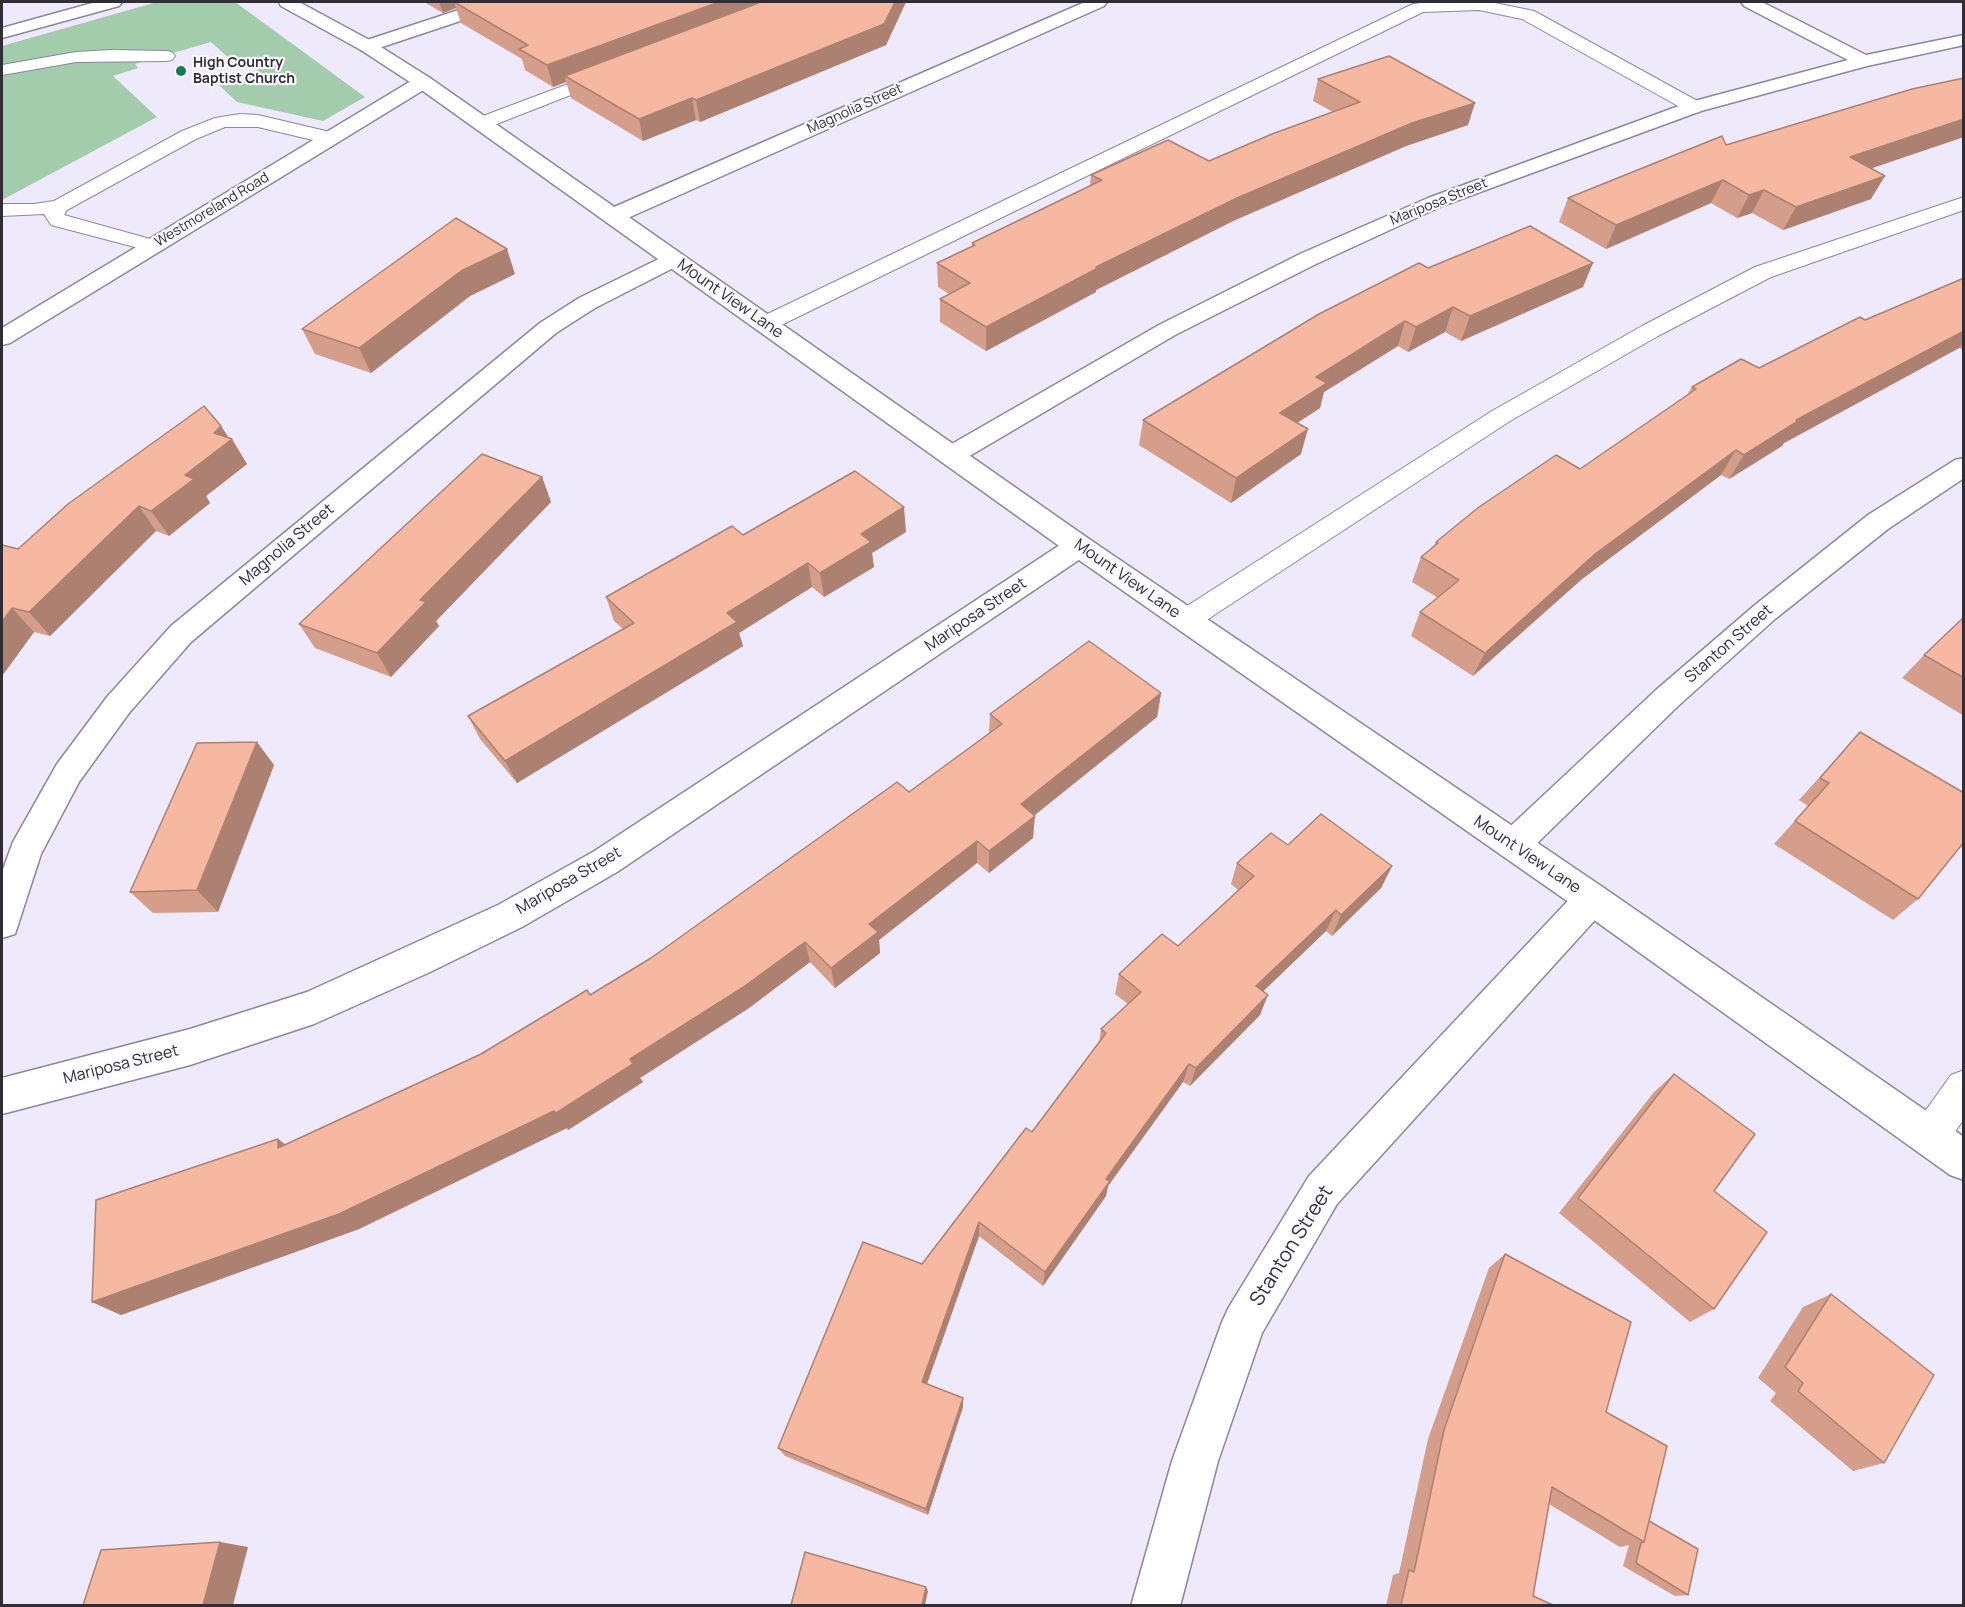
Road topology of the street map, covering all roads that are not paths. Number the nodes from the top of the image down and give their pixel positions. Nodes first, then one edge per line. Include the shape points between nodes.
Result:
1 (113, 2) edge
2 (287, 2) edge
3 (499, 2) edge
4 (1098, 2) edge
5 (1750, 2) edge
6 (2, 33) edge
7 (1964, 40) edge
8 (367, 46) junction
9 (166, 56) dead end
10 (1864, 61) junction
11 (622, 69) edge
12 (2, 70) edge
13 (423, 82) junction
14 (1694, 107) junction
15 (482, 123) junction
16 (330, 138) junction
17 (1964, 203) edge
18 (59, 206) junction
19 (2, 210) edge
20 (613, 216) junction
21 (154, 246) junction
22 (673, 259) junction
23 (765, 324) junction
24 (2, 338) edge
25 (952, 455) junction
26 (1964, 466) edge
27 (1079, 546) junction
28 (1186, 620) junction
29 (1513, 845) junction
30 (1592, 899) junction
31 (2, 923) edge
32 (1964, 1087) edge
33 (2, 1096) edge
34 (1929, 1137) junction
35 (1964, 1161) edge
36 (1155, 1605) edge

1 - 6 street
2 - 8 street, Mount View Lane
3 - 8 street
4 - 20 street, Magnolia Street
5 - 10 street
7 - 10 street, Mariposa Street
8 - 13 street, Mount View Lane
9 - 12 lane via 76,57
10 - 14 street, Mariposa Street
11 - 15 lane
13 - 15 street, Mount View Lane
13 - 16 street, Westmoreland Road
14 - 23 lane via 1528,15 1479,5 1419,8
14 - 25 street, Mariposa Street via 1435,202 1308,259 1167,330
15 - 20 street, Mount View Lane
16 - 18 lane via 258,121 222,122 189,135
16 - 21 street, Westmoreland Road
17 - 28 lane via 1763,272 1650,331 1501,416
18 - 19 lane
18 - 21 lane via 54,215 58,221
20 - 22 street, Mount View Lane
21 - 24 street, Westmoreland Road
22 - 23 street, Mount View Lane
22 - 31 street, Magnolia Street via 587,303 548,328 181,634 118,705 68,773 26,852
23 - 25 street, Mount View Lane
25 - 27 street, Mount View Lane
26 - 29 street, Stanton Street via 1878,522 1765,612 1667,698
27 - 28 street, Mount View Lane
27 - 33 street, Mariposa Street via 605,862 510,916 314,1007 190,1047
28 - 29 street, Mount View Lane
29 - 30 street, Mount View Lane
30 - 34 street, Mount View Lane
30 - 36 street, Stanton Street via 1323,1190 1244,1322 1195,1461
32 - 34 lane
34 - 35 street, Mount View Lane

